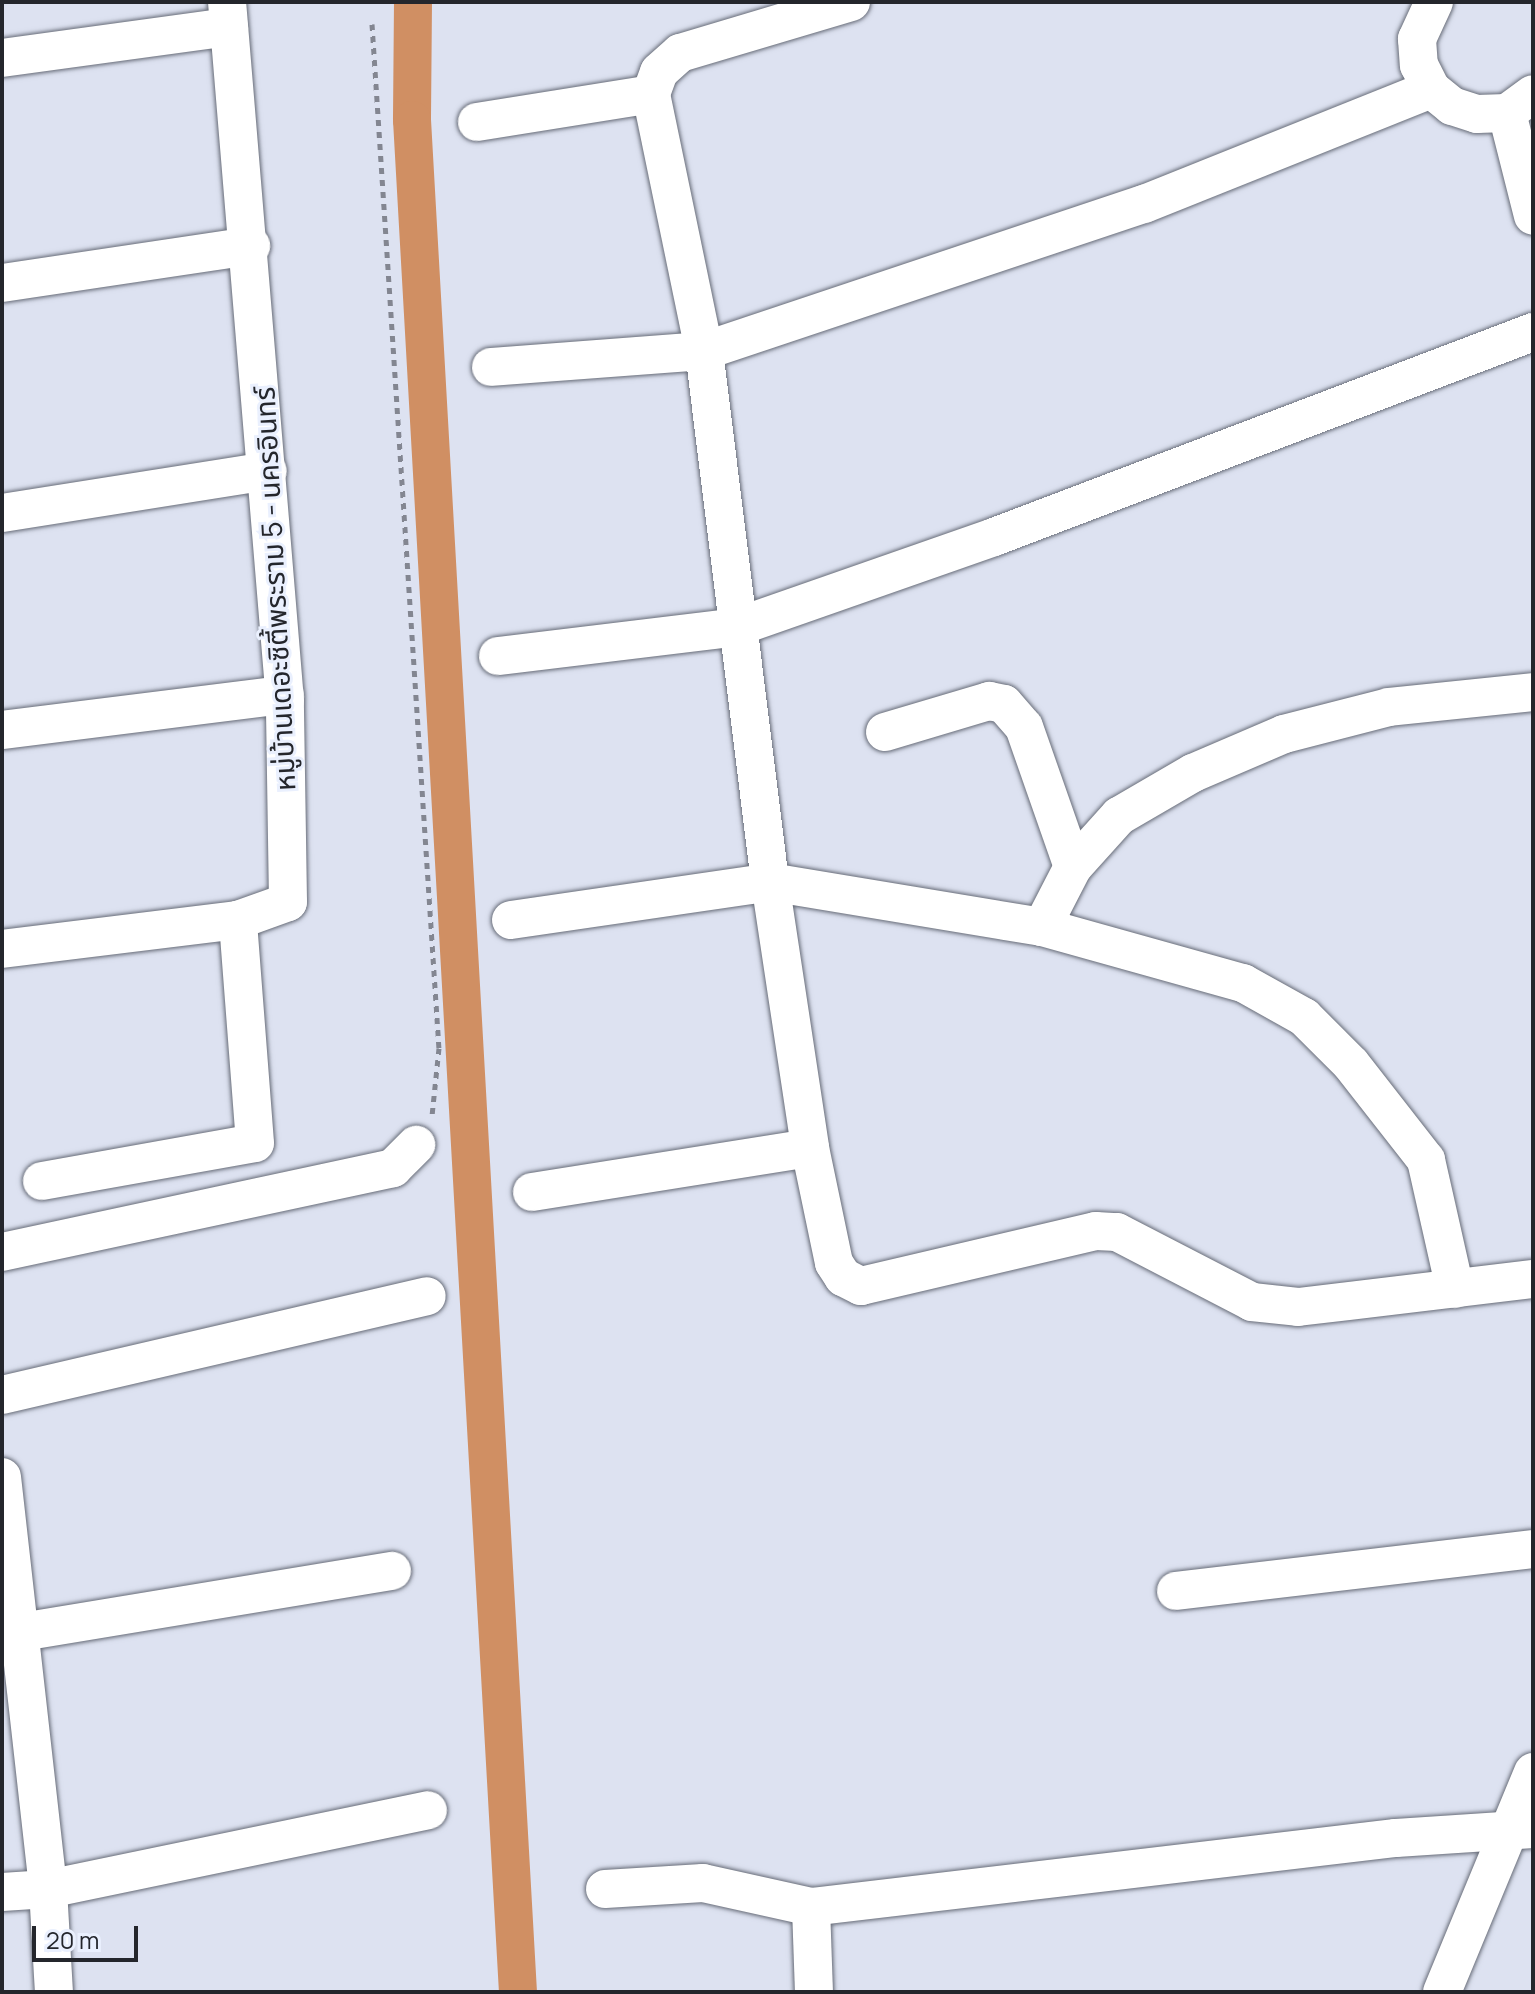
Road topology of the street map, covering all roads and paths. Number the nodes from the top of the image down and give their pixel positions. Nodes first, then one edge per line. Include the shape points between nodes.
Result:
1 (851, 2) edge
2 (1434, 2) edge
3 (228, 14) edge
4 (372, 24) dead end
5 (2, 58) edge
6 (1431, 89) junction
7 (651, 94) junction
8 (1520, 103) edge
9 (477, 122) dead end
10 (1533, 216) edge
11 (251, 246) junction
12 (2, 283) edge
13 (1533, 332) edge
14 (704, 351) junction
15 (491, 367) dead end
16 (268, 471) junction
17 (2, 513) edge
18 (737, 627) junction
19 (498, 656) dead end
20 (1533, 692) edge
21 (285, 695) junction
22 (2, 730) edge
23 (885, 732) dead end
24 (1073, 867) junction
25 (770, 882) junction
26 (238, 920) junction
27 (511, 920) dead end
28 (1042, 927) junction
29 (2, 949) edge
30 (416, 1145) joint
31 (810, 1148) junction
32 (42, 1181) dead end
33 (532, 1192) dead end
34 (2, 1252) edge
35 (1533, 1279) edge
36 (1455, 1289) junction
37 (427, 1296) dead end
38 (2, 1395) edge
39 (2, 1477) edge
40 (1533, 1549) edge
41 (392, 1571) dead end
42 (1176, 1591) dead end
43 (22, 1632) junction
44 (1533, 1772) edge
45 (428, 1810) dead end
46 (1519, 1830) edge
47 (48, 1889) junction
48 (605, 1889) dead end
49 (2, 1892) edge
50 (811, 1907) junction
51 (54, 1992) edge
52 (814, 1992) edge
53 (1442, 1992) edge

1 - 7 street via 680,53 659,72
2 - 6 street via 1417,39 1419,65
3 - 5 street
3 - 11 street, หมู่บ้านเดอะซิตี้พระราม 5 - นครอินทร์
4 - 30 path via 439,1048 432,1115
6 - 8 street via 1465,110
6 - 14 street via 1144,204
7 - 9 street
7 - 14 street
8 - 10 street
11 - 12 street
11 - 16 street, หมู่บ้านเดอะซิตี้พระราม 5 - นครอินทร์
13 - 18 street via 994,537
14 - 15 street
14 - 18 street
16 - 17 street
16 - 21 street, หมู่บ้านเดอะซิตี้พระราม 5 - นครอินทร์
18 - 19 street
18 - 25 street
20 - 24 street via 1389,707 1284,734 1193,773 1119,816
21 - 22 street
21 - 26 street, หมู่บ้านเดอะซิตี้พระราม 5 - นครอินทร์ via 288,902
23 - 24 street via 989,701 1004,704 1024,727
24 - 28 street
25 - 27 street
25 - 28 street
25 - 31 street
26 - 29 street
26 - 32 street via 255,1143
28 - 36 street via 1243,983 1304,1017 1351,1064 1426,1160
30 - 34 street via 393,1168
31 - 33 street
31 - 36 street via 834,1263 843,1277 861,1286 1096,1231 1117,1232 1252,1302 1298,1307
35 - 36 street
37 - 38 street
39 - 43 street
40 - 42 street
41 - 43 street
43 - 47 street
44 - 46 street
45 - 47 street
46 - 50 street via 1396,1838
46 - 53 street
47 - 49 street
47 - 51 street
48 - 50 street via 703,1883
50 - 52 street

